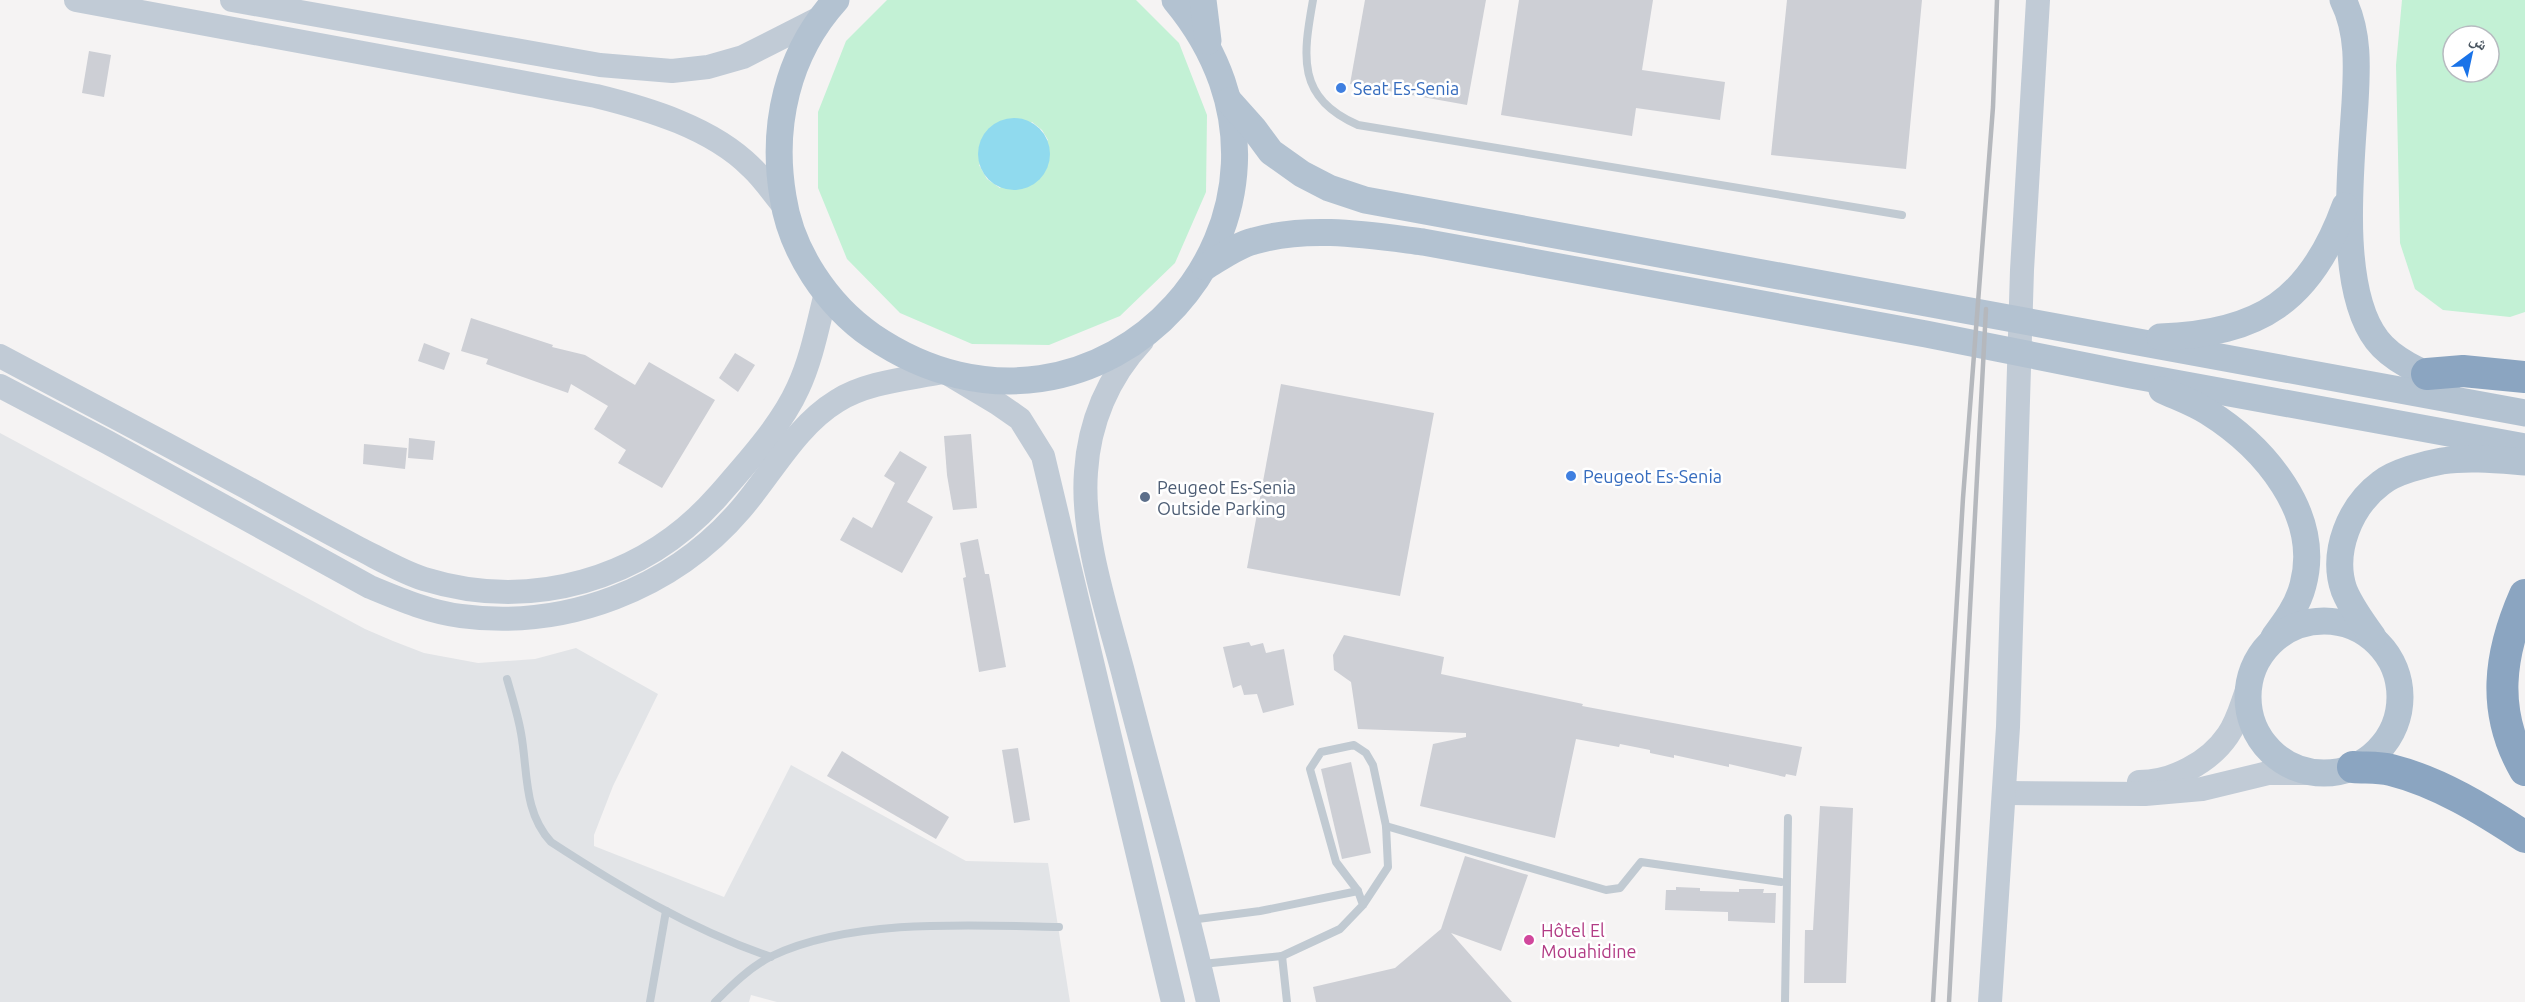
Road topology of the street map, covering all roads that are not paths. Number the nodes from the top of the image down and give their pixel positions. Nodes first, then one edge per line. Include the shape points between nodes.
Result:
1 (76, 0) edge
2 (232, 0) edge
3 (1174, 0) edge
4 (1203, 0) edge
5 (1313, 0) edge
6 (2038, 0) edge
7 (2343, 0) edge
8 (829, 9) edge
9 (1212, 54) junction
10 (1229, 101) junction
11 (2349, 193) junction
12 (784, 206) junction
13 (1902, 215) dead end
14 (1205, 267) junction
15 (826, 293) junction
16 (1158, 325) junction
17 (2106, 336) junction
18 (0, 356) edge
19 (944, 373) junction
20 (2427, 374) junction
21 (2131, 375) junction
22 (2525, 377) edge
23 (2351, 381) junction
24 (0, 386) edge
25 (2520, 412) edge
26 (2525, 447) edge
27 (2525, 462) edge
28 (2525, 595) edge
29 (2375, 640) junction
30 (2269, 644) junction
31 (507, 679) dead end
32 (2248, 688) junction
33 (2354, 767) junction
34 (2525, 770) edge
35 (2317, 773) junction
36 (2005, 785) junction
37 (1788, 818) dead end
38 (1386, 826) junction
39 (2525, 837) edge
40 (1781, 882) dead end
41 (1358, 891) junction
42 (1363, 905) junction
43 (666, 911) junction
44 (1188, 921) junction
45 (1059, 927) dead end
46 (1282, 956) junction
47 (771, 957) junction
48 (1199, 964) junction
49 (1165, 968) junction
50 (650, 1002) edge
51 (715, 1002) edge
52 (1173, 1002) edge
53 (1208, 1002) edge
54 (1287, 1002) edge
55 (1785, 1002) edge
56 (1990, 1002) edge

1 - 12 main road via 645,108 720,143 751,166
2 - 8 main road via 600,65 672,71 708,67 743,57
3 - 9 main road
4 - 9 main road via 1205,31
5 - 13 lane via 1305,54 1311,80 1334,112 1358,125
6 - 36 main road via 2022,270
7 - 11 main road via 2354,34 2357,62
8 - 12 main road via 804,45 782,107 778,140
9 - 10 main road
10 - 14 main road via 1235,143 1233,186 1223,228
10 - 17 main road via 1272,152 1302,174 1365,200
11 - 17 main road via 2334,237 2322,257 2299,287 2275,308 2224,330 2182,336
11 - 20 main road via 2352,272 2363,316 2378,342
12 - 15 main road via 794,237
14 - 16 main road via 1184,298
14 - 21 main road via 1252,241 1298,233 1355,233 1926,334
15 - 18 main road via 805,373 788,408 702,514 657,549 619,569 588,582 552,590 464,589 422,578
15 - 19 main road via 859,327 898,354
16 - 19 main road via 1121,351 1069,372 1036,380 992,381
16 - 44 main road via 1124,360 1092,428 1086,515 1105,603
17 - 23 main road
19 - 24 main road via 856,391 825,408 719,533 667,573 593,606 525,619 459,616 415,605 370,587
19 - 49 main road via 1020,419 1043,456
20 - 22 highway via 2463,371
20 - 23 main road
20 - 25 main road
21 - 26 main road
21 - 30 main road via 2207,412 2270,466 2290,495 2303,524 2307,558 2303,585 2293,611
23 - 25 main road
27 - 29 main road via 2442,461 2382,482 2360,505 2345,530 2340,559 2344,588
28 - 34 highway via 2509,635 2501,691 2506,726
29 - 30 main road via 2341,622 2321,621 2302,624
29 - 33 main road via 2390,659 2399,681 2400,704 2395,727 2382,747
30 - 32 main road via 2255,664
31 - 43 lane via 521,734 533,816 540,830 558,846
32 - 35 main road via 2248,708 2265,745 2279,759
32 - 36 main road via 2228,736 2212,754 2173,775 2146,782
33 - 35 main road
33 - 39 highway via 2388,769 2417,778
35 - 36 main road via 2268,773 2202,789 2145,795
36 - 56 main road
37 - 55 lane
38 - 40 lane via 1606,890 1620,888 1641,862
38 - 41 lane via 1373,765 1366,753 1354,744 1321,752 1310,768 1336,862
38 - 42 lane via 1388,867
41 - 42 lane
41 - 44 lane
42 - 46 lane via 1340,929
43 - 47 lane via 726,941
43 - 50 lane
44 - 48 main road
45 - 47 lane via 966,925 879,930 825,939
46 - 48 lane
46 - 54 lane
47 - 51 lane
48 - 49 main road
48 - 53 main road
49 - 52 main road

